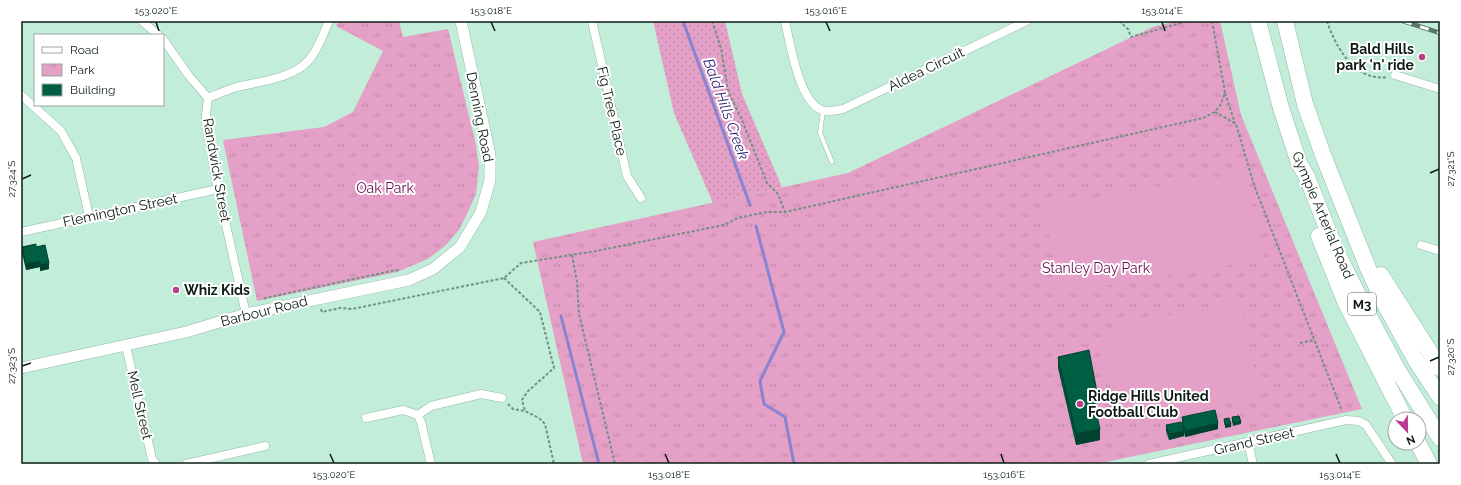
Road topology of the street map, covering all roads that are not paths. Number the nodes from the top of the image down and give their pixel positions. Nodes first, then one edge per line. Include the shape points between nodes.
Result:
1 (142, 21) edge
2 (329, 21) edge
3 (461, 21) edge
4 (592, 21) edge
5 (785, 21) edge
6 (1027, 21) edge
7 (1258, 21) edge
8 (1284, 21) edge
9 (157, 34) edge
10 (164, 40) edge
11 (1394, 75) road end
12 (1440, 89) edge
13 (21, 95) edge
14 (208, 98) junction
15 (823, 111) junction
16 (832, 162) dead end
17 (1299, 163) junction
18 (218, 189) junction
19 (641, 198) dead end
20 (481, 212) joint
21 (89, 216) junction
22 (21, 232) edge
23 (1357, 240) junction
24 (1421, 246) dead end
25 (1440, 251) edge
26 (246, 314) junction
27 (126, 346) junction
28 (21, 368) edge
29 (1440, 368) edge
30 (1440, 397) edge
31 (502, 398) road end
32 (1401, 411) edge
33 (418, 415) junction
34 (366, 418) dead end
35 (1440, 438) edge
36 (1248, 442) junction
37 (264, 446) dead end
38 (1423, 451) edge
39 (218, 460) edge
40 (156, 464) edge
41 (186, 464) edge
42 (432, 464) edge
43 (1149, 464) edge
44 (1253, 464) edge
45 (1392, 464) edge
46 (1430, 464) edge

1 - 9 street
2 - 14 street via 317,49 298,69
3 - 20 street, Denning Road via 490,155 490,180
4 - 19 street, Fig Tree Place via 627,176
5 - 15 street via 799,80 813,105
6 - 15 street, Aldea Circuit via 843,109
7 - 17 highway, Gympie Arterial Road / M3 via 1281,108
8 - 23 highway, Gympie Arterial Road / M3 via 1305,104 1322,155
10 - 14 street, Randwick Street
11 - 12 street
13 - 21 street via 61,131 76,158
14 - 18 street, Randwick Street via 206,124
15 - 16 lane via 820,133
17 - 32 highway via 1299,179 1329,263
17 - 35 highway, Gympie Arterial Road / M3 via 1336,251 1365,309 1397,369
18 - 21 street, Flemington Street
18 - 26 street, Randwick Street
20 - 26 street, Barbour Road via 460,247 433,269 416,278
21 - 22 street, Flemington Street
23 - 29 highway via 1366,245 1395,299
23 - 30 highway, Gympie Arterial Road / M3 via 1382,299
24 - 25 street
26 - 27 street, Barbour Road
27 - 28 street, Barbour Road
27 - 40 street, Mell Street via 152,459
31 - 33 street via 481,394 431,406
33 - 34 street via 403,410
33 - 42 street
36 - 43 street, Grand Street
36 - 44 street
36 - 45 street, Grand Street via 1346,420 1359,421 1366,426
37 - 39 street
38 - 46 highway
39 - 41 street

